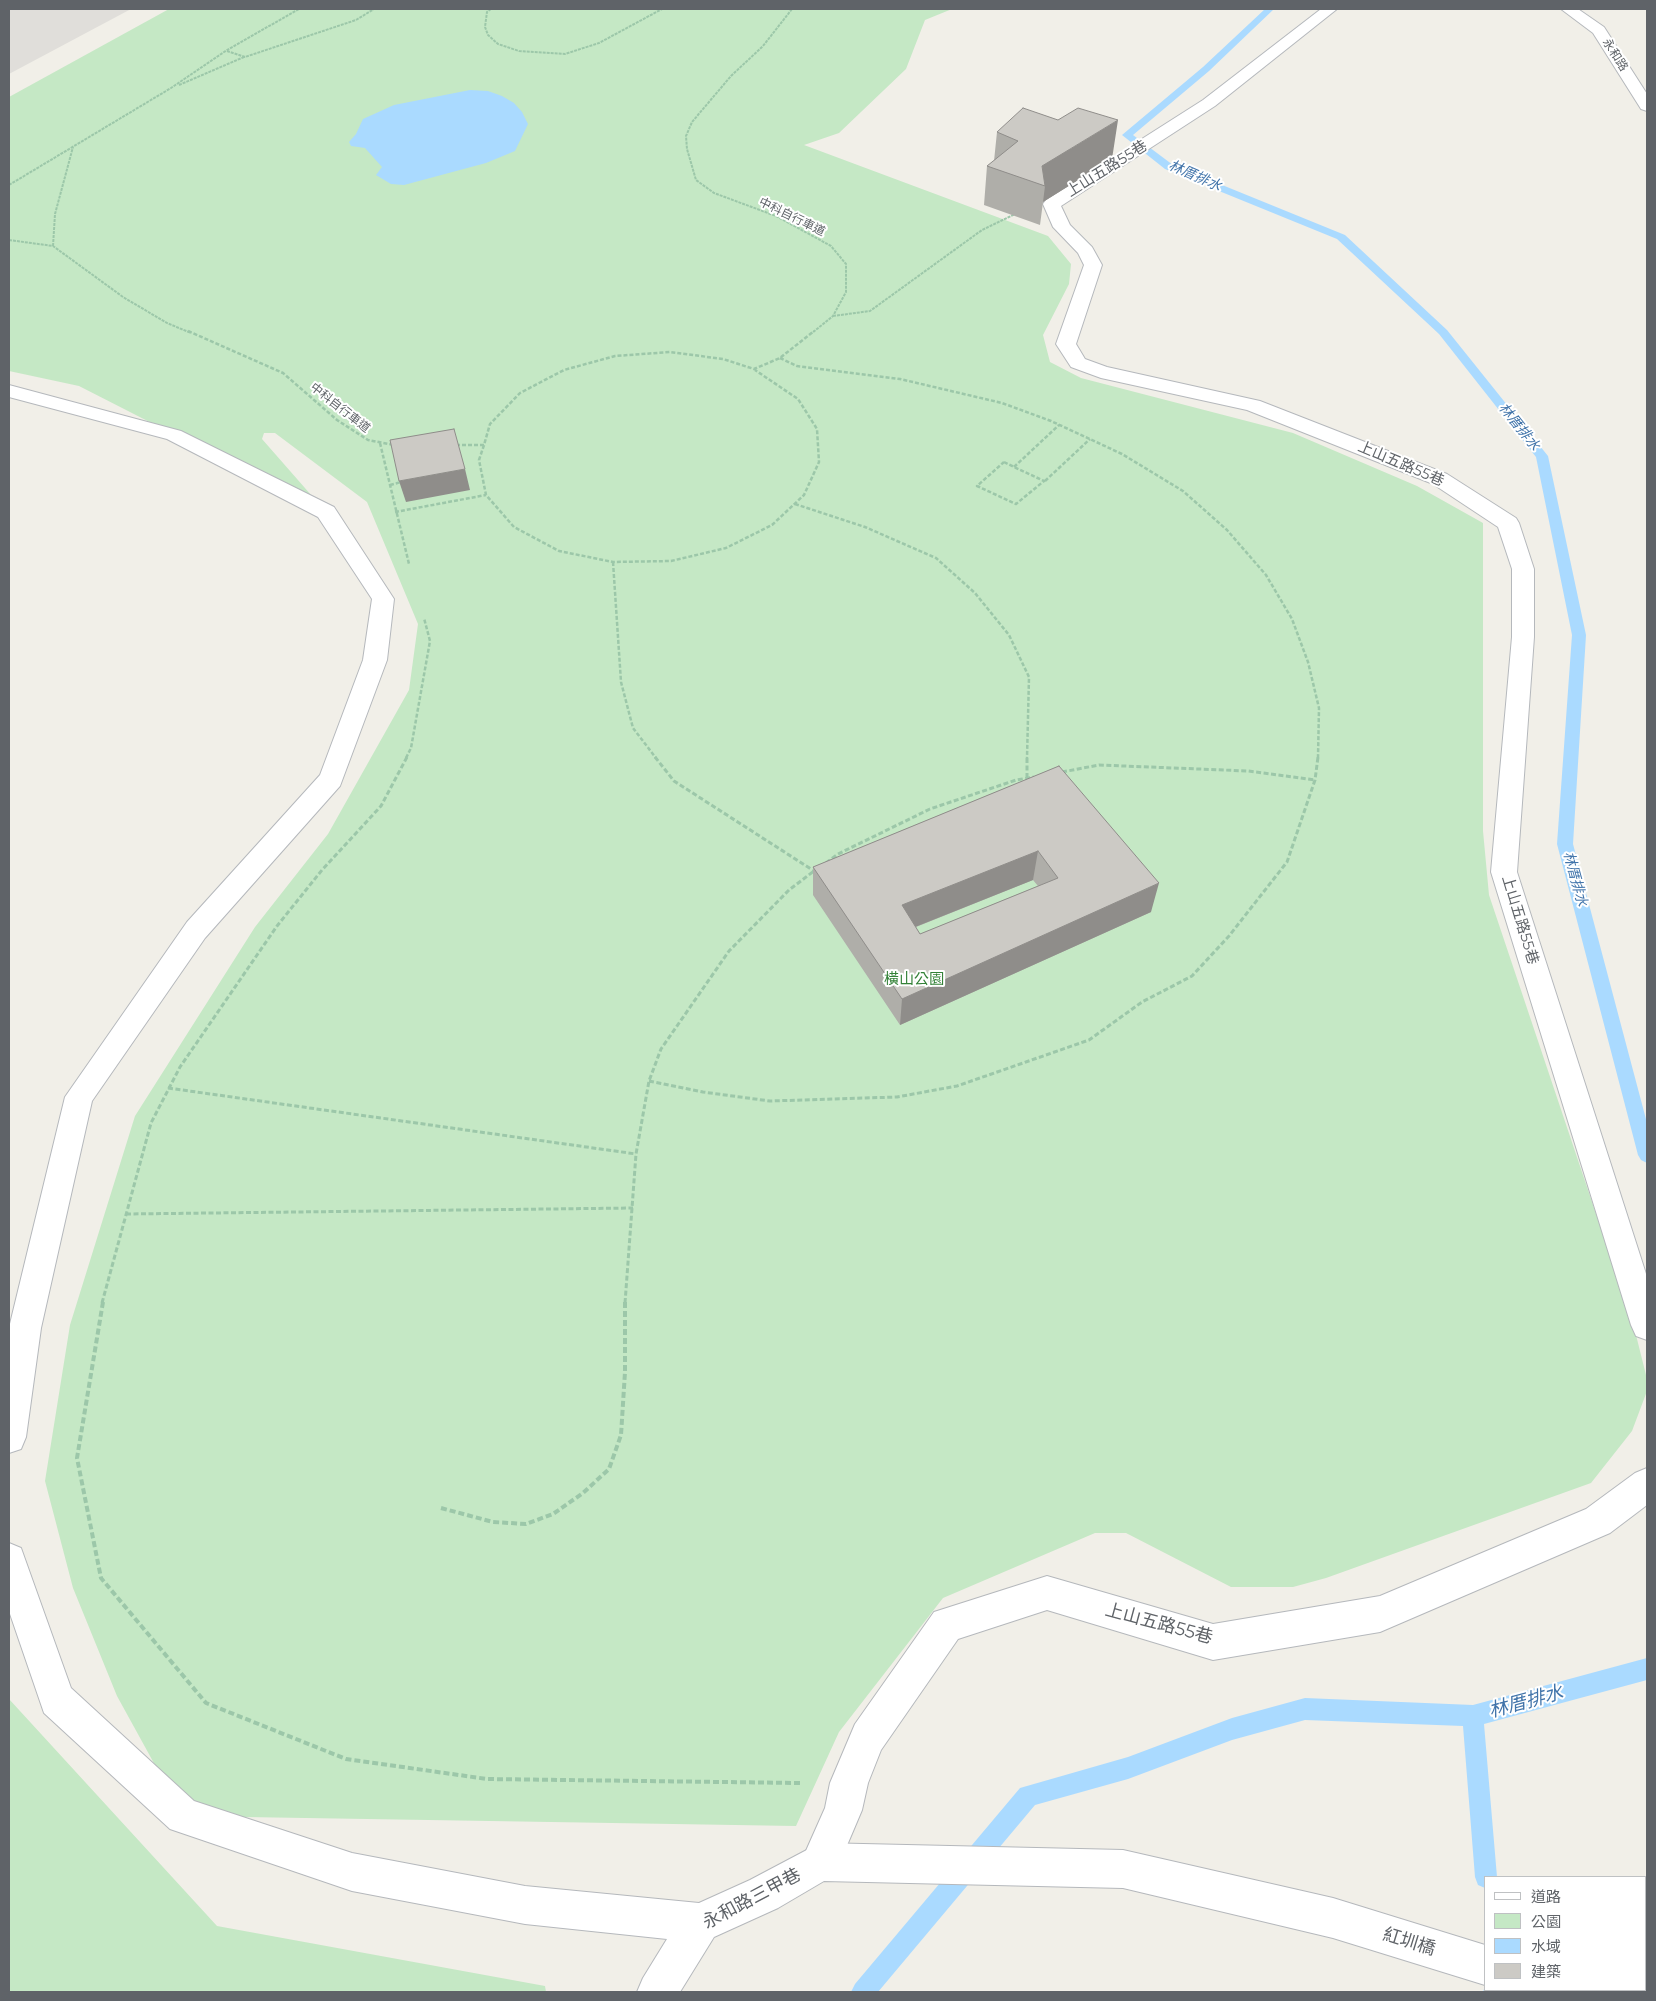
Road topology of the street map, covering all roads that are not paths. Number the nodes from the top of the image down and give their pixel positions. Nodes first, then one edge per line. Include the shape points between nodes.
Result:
1 (1330, 9) edge
2 (1571, 10) edge
3 (1647, 106) edge
4 (9, 391) edge
5 (1647, 1325) edge
6 (9, 1437) edge
7 (1647, 1485) edge
8 (9, 1560) edge
9 (820, 1862) junction
10 (700, 1923) junction
11 (1484, 1966) edge
12 (657, 1992) edge

1 - 5 street, 上山五路55巷 via 1209,103 1052,204 1062,227 1086,251 1093,265 1066,344 1078,363 1101,372 1253,405 1440,479 1508,523 1522,569 1523,637 1504,872
2 - 3 street, 永和路 via 1599,30
4 - 6 street via 174,435 326,512 383,599 375,660 331,778 196,930 79,1096 25,1328
7 - 9 street, 上山五路55巷 via 1598,1521 1380,1614 1213,1642 1047,1593 947,1625 868,1737 849,1784 843,1810
8 - 10 street via 58,1700 183,1816 352,1872 525,1905
9 - 10 street, 永和路三甲巷 via 764,1894
9 - 11 street, 紅圳橋 via 1123,1869 1333,1918
10 - 12 street, 永和路三甲巷

